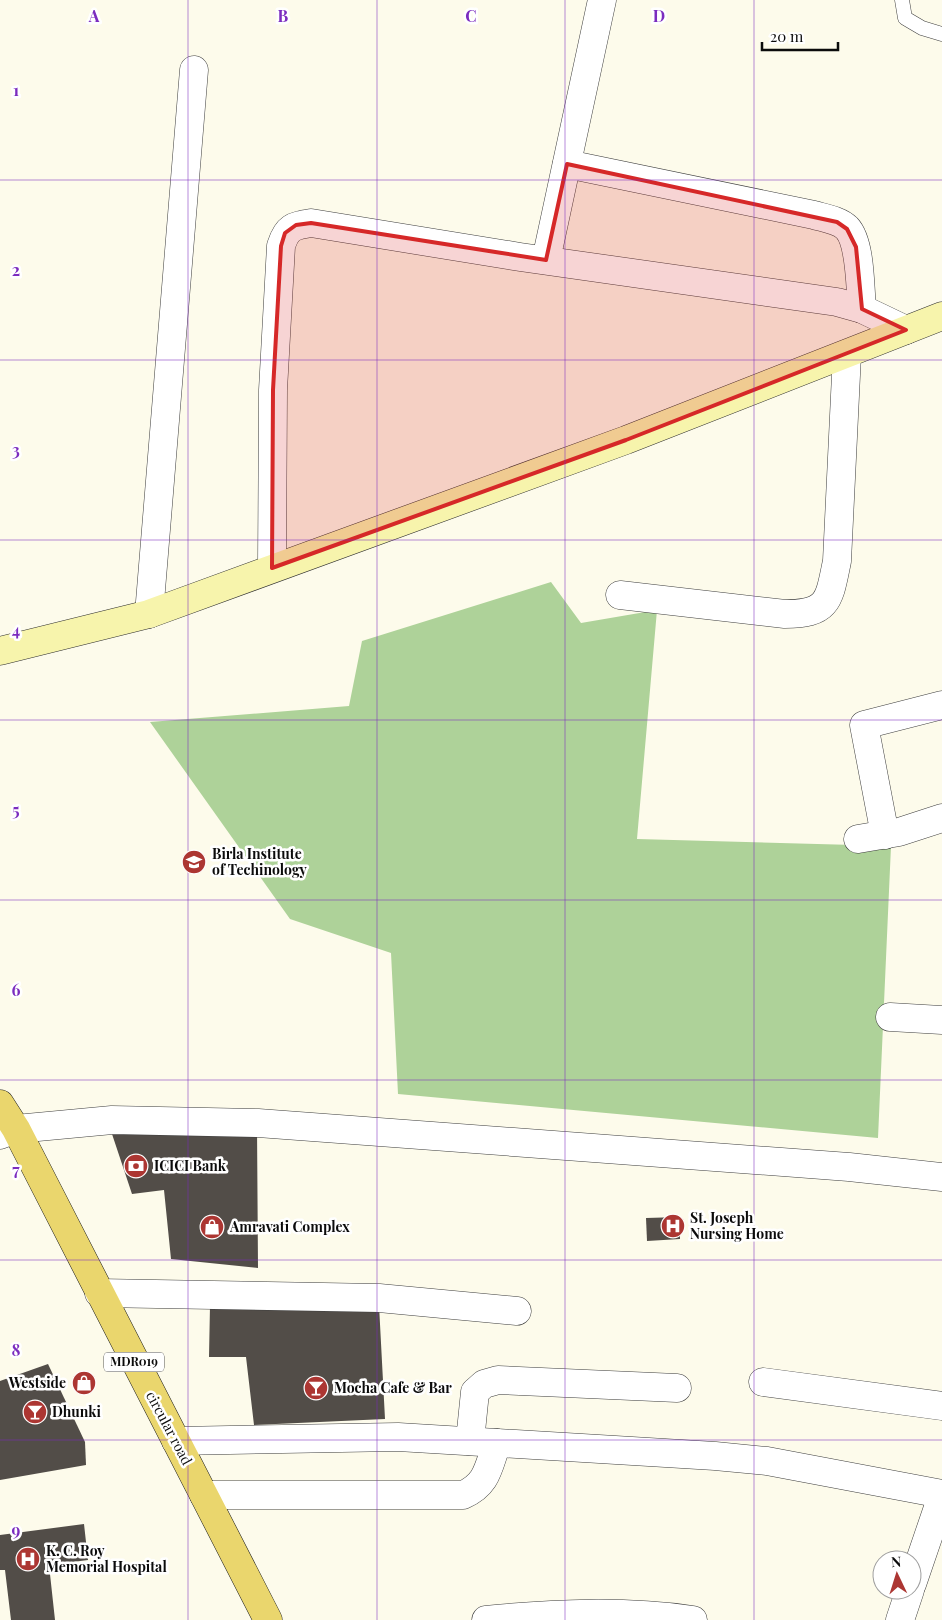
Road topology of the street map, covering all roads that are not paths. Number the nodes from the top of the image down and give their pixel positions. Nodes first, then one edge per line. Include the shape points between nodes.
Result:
1 (602, 0) edge
2 (902, 0) edge
3 (942, 34) edge
4 (194, 70) dead end
5 (567, 164) junction
6 (546, 260) junction
7 (862, 309) junction
8 (942, 316) edge
9 (906, 330) junction
10 (847, 354) junction
11 (272, 568) junction
12 (620, 595) dead end
13 (149, 614) junction
14 (0, 651) edge
15 (942, 705) edge
16 (942, 818) edge
17 (884, 835) junction
18 (858, 839) dead end
19 (890, 1017) dead end
20 (942, 1020) edge
21 (6, 1120) edge
22 (424, 1120) dead end
23 (942, 1177) edge
24 (98, 1293) junction
25 (517, 1311) dead end
26 (763, 1382) dead end
27 (678, 1388) dead end
28 (942, 1406) edge
29 (176, 1441) junction
30 (470, 1442) junction
31 (497, 1443) junction
32 (204, 1495) junction
33 (942, 1495) edge
34 (922, 1554) edge
35 (907, 1600) edge
36 (268, 1620) edge
37 (486, 1620) edge
38 (692, 1620) edge
39 (900, 1620) edge

1 - 5 street
2 - 3 lane via 905,18
4 - 13 street
5 - 6 street
5 - 7 street via 814,214 837,222 847,229 856,247
6 - 7 street via 838,302
6 - 11 street via 312,223 296,225 285,233 281,246 273,390
7 - 9 street
8 - 9 main road
9 - 10 main road
10 - 11 main road via 626,440
10 - 12 street via 837,561 830,594 820,608 805,614 785,614
11 - 13 main road
13 - 14 main road
15 - 17 street via 864,725
16 - 17 street
17 - 18 street
19 - 20 street
21 - 22 street via 134,1110
21 - 23 street via 258,1123 849,1167
21 - 24 main road, circular road / MDR019
24 - 25 street via 379,1298
24 - 29 main road, circular road / MDR019
26 - 28 street
27 - 30 street via 498,1380 484,1384 475,1392
29 - 30 street via 398,1437
29 - 32 main road, circular road / MDR019
30 - 31 street
31 - 32 street via 477,1489 463,1495
31 - 33 street via 767,1461
32 - 36 main road, circular road / MDR019
33 - 34 street
35 - 39 street
37 - 38 street via 549,1613 648,1613

